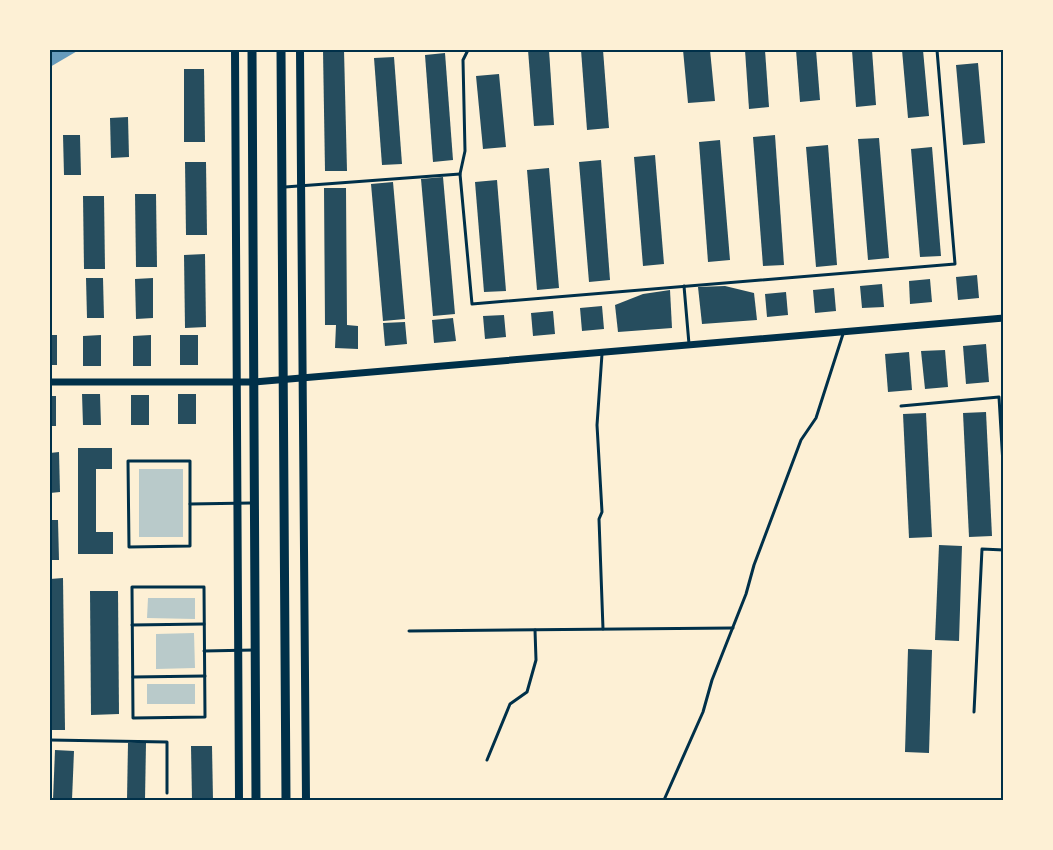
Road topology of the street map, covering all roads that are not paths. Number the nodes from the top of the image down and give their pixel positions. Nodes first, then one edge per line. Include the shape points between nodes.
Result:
1 (235, 50) edge
2 (252, 50) edge
3 (281, 50) edge
4 (300, 50) edge
5 (468, 50) edge
6 (938, 50) edge
7 (460, 174) junction
8 (301, 186) junction
9 (282, 187) junction
10 (684, 286) junction
11 (1004, 318) edge
12 (844, 332) junction
13 (689, 345) junction
14 (602, 352) junction
15 (302, 378) junction
16 (283, 380) junction
17 (50, 382) edge
18 (237, 382) junction
19 (254, 382) junction
20 (901, 406) dead end
21 (1002, 438) edge
22 (1004, 481) edge
23 (238, 503) junction
24 (255, 503) junction
25 (190, 504) junction
26 (1004, 550) edge
27 (204, 624) junction
28 (132, 625) junction
29 (733, 628) junction
30 (603, 629) junction
31 (535, 630) junction
32 (409, 631) dead end
33 (255, 650) junction
34 (204, 651) junction
35 (238, 651) junction
36 (205, 676) junction
37 (133, 677) junction
38 (974, 712) dead end
39 (50, 740) edge
40 (488, 760) dead end
41 (167, 793) dead end
42 (239, 801) edge
43 (256, 801) edge
44 (286, 801) edge
45 (306, 801) edge
46 (664, 801) edge

1 - 18 main road
2 - 19 main road
3 - 9 main road
4 - 8 main road
5 - 7 lane via 463,60 465,151
6 - 10 lane via 956,264
7 - 8 lane
7 - 10 lane via 471,304
8 - 9 lane
8 - 15 main road
9 - 16 main road
10 - 13 lane
11 - 12 street
12 - 13 street
12 - 29 lane via 816,418 801,440
13 - 14 street
14 - 15 street
14 - 30 lane via 597,425
15 - 16 street
15 - 45 main road
16 - 19 street
16 - 44 main road
17 - 18 street
18 - 19 street
18 - 23 main road
19 - 24 main road
20 - 21 lane via 999,397
21 - 22 lane
23 - 24 lane
23 - 25 lane
23 - 35 main road
24 - 33 main road
25 - 25 lane via 190,461 128,461 129,547 190,546
26 - 38 lane via 982,549
27 - 28 lane
27 - 28 lane via 204,587 132,587
27 - 34 lane
28 - 37 lane
29 - 30 lane
29 - 46 lane via 703,712
30 - 31 lane
31 - 32 lane
31 - 40 lane via 536,660 527,692 510,704
33 - 35 lane
33 - 43 main road
34 - 35 lane
34 - 36 lane
35 - 42 main road
36 - 37 lane
36 - 37 lane via 205,717 133,718
39 - 41 lane via 167,742

